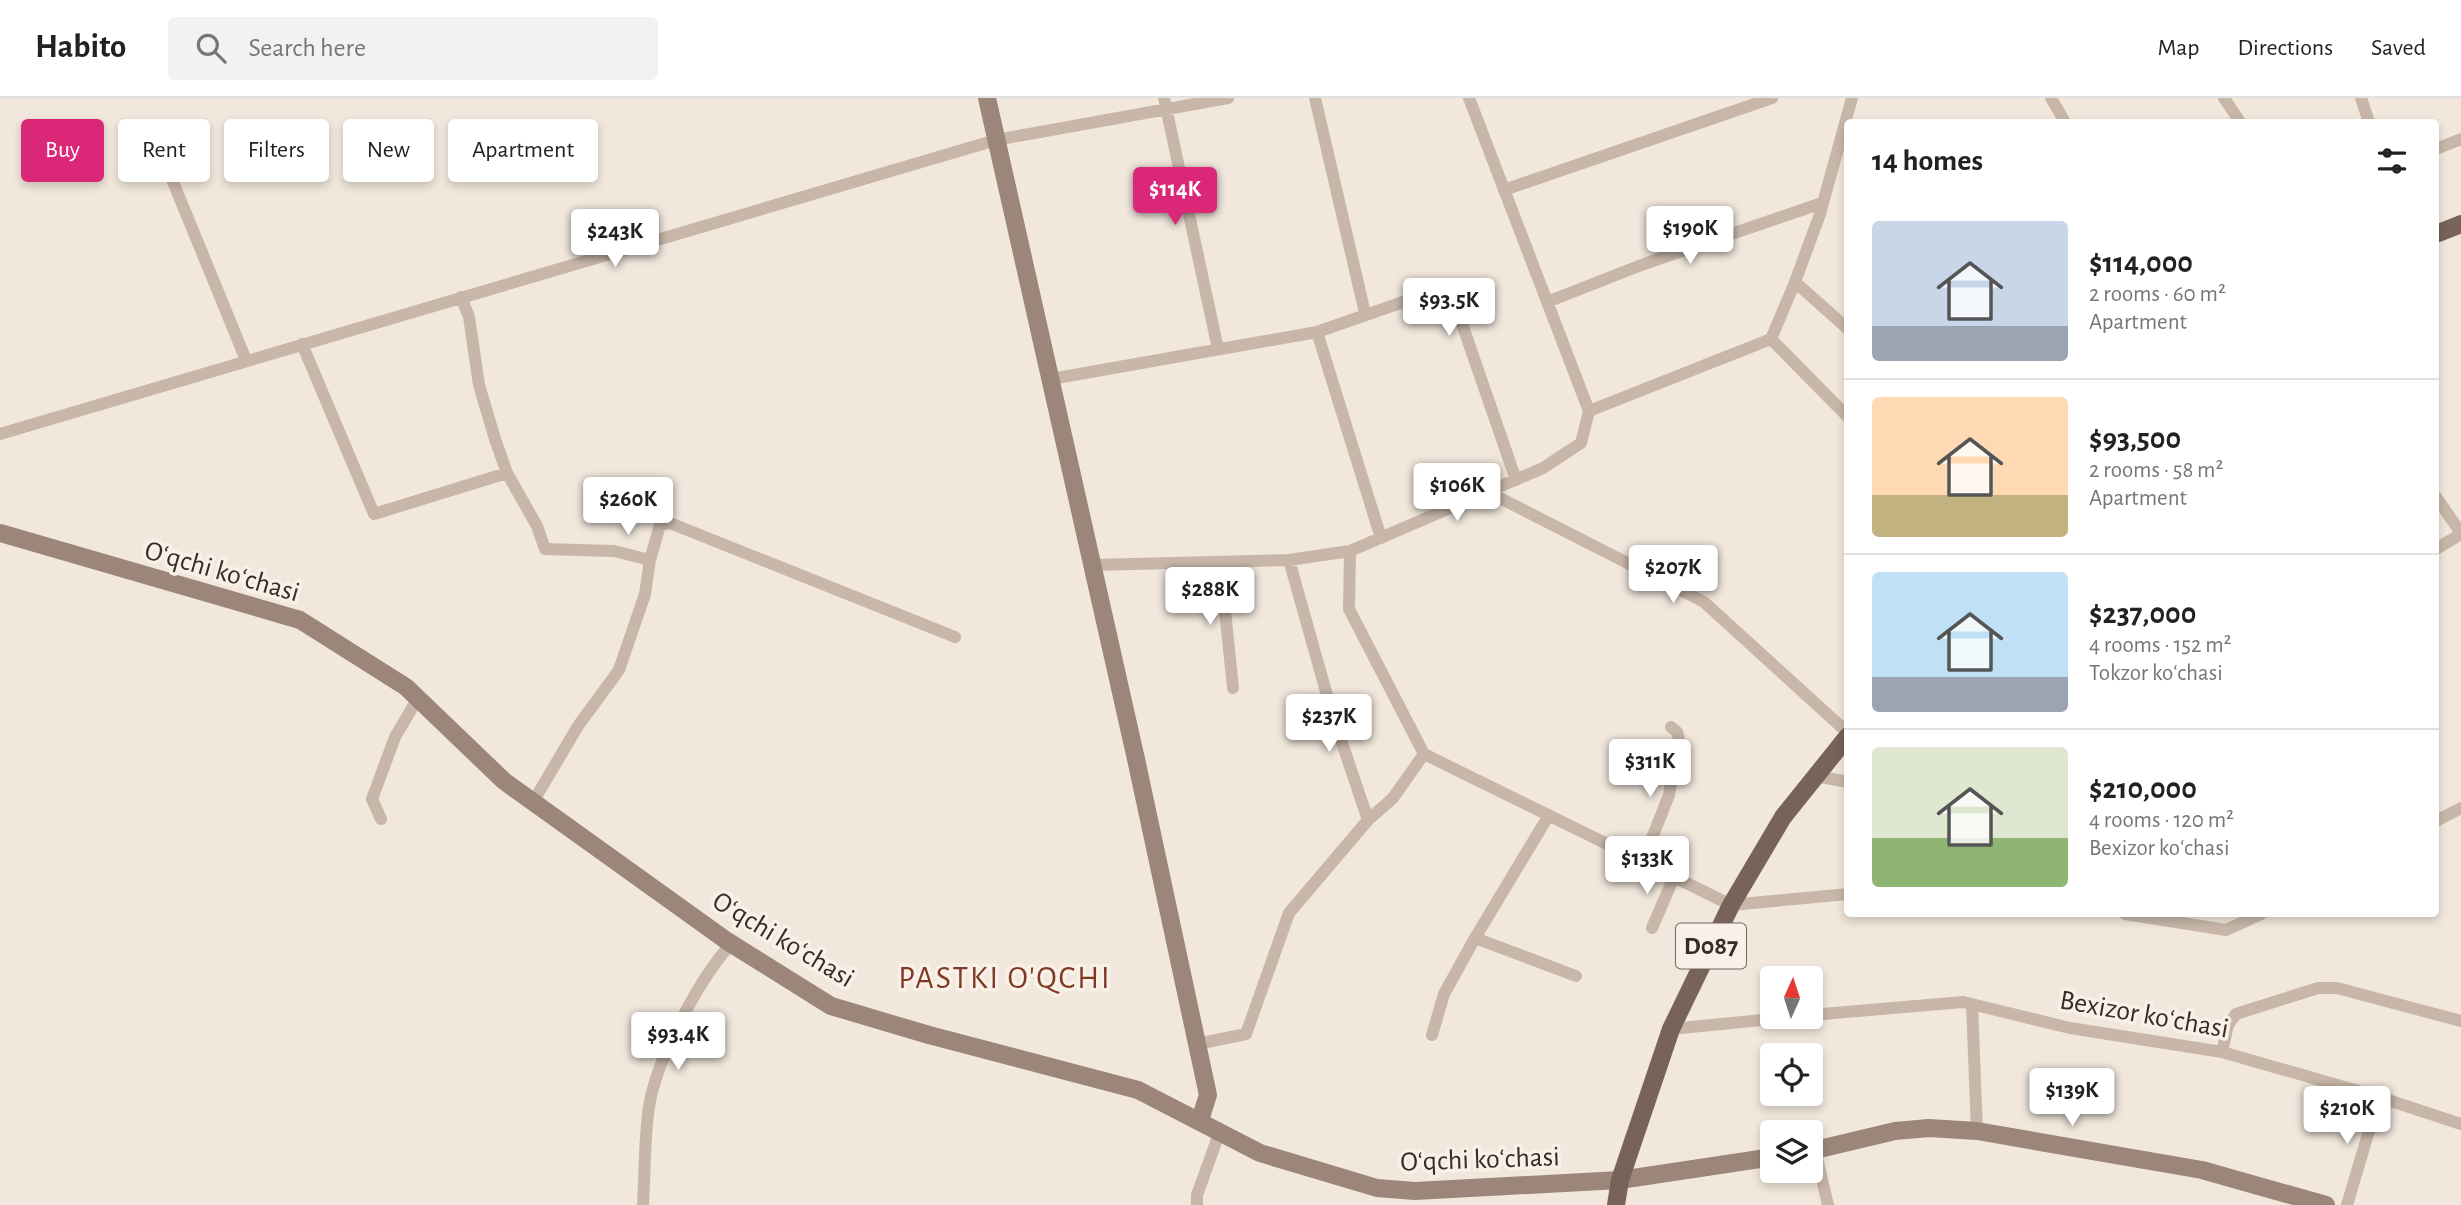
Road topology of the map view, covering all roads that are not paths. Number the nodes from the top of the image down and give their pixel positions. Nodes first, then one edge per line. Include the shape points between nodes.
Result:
1 (987, 98) edge
2 (1228, 98) edge
3 (1315, 98) edge
4 (1469, 98) edge
5 (1772, 98) edge
6 (1852, 98) edge
7 (2050, 98) edge
8 (2224, 98) edge
9 (2361, 98) edge
10 (1165, 104) edge
11 (1846, 119) edge
12 (2063, 119) edge
13 (2238, 119) edge
14 (2368, 119) edge
15 (1844, 126) edge
16 (2461, 139) edge
17 (996, 140) junction
18 (2439, 148) edge
19 (173, 182) edge
20 (1504, 190) junction
21 (1822, 203) junction
22 (2461, 224) edge
23 (2439, 233) edge
24 (1795, 282) junction
25 (461, 297) junction
26 (1547, 302) junction
27 (1365, 313) junction
28 (1844, 325) edge
29 (1317, 332) junction
30 (1771, 339) junction
31 (302, 344) junction
32 (1218, 349) junction
33 (246, 360) junction
34 (1051, 379) junction
35 (1589, 411) junction
36 (1844, 413) edge
37 (0, 434) edge
38 (507, 473) junction
39 (1516, 480) junction
40 (1488, 492) junction
41 (2439, 501) edge
42 (0, 533) edge
43 (2461, 534) edge
44 (1381, 538) junction
45 (2439, 547) edge
46 (1350, 551) junction
47 (650, 560) junction
48 (1289, 560) junction
49 (1220, 562) junction
50 (1093, 565) junction
51 (955, 637) dead end
52 (1233, 688) dead end
53 (418, 698) junction
54 (1671, 727) dead end
55 (1844, 730) edge
56 (1844, 739) edge
57 (1424, 754) junction
58 (1816, 776) junction
59 (1844, 782) edge
60 (533, 802) junction
61 (2461, 808) edge
62 (1549, 816) junction
63 (381, 819) dead end
64 (2439, 819) edge
65 (1368, 820) junction
66 (1643, 861) junction
67 (1674, 877) junction
68 (1844, 894) edge
69 (1731, 905) junction
70 (2169, 917) edge
71 (2254, 917) edge
72 (2199, 919) edge
73 (1651, 929) dead end
74 (1475, 938) junction
75 (731, 944) junction
76 (1576, 976) dead end
77 (1972, 1004) junction
78 (1824, 1014) edge
79 (1760, 1020) edge
80 (2461, 1021) edge
81 (1671, 1029) junction
82 (1432, 1035) dead end
83 (1197, 1044) junction
84 (2222, 1052) junction
85 (2379, 1097) junction
86 (1200, 1120) junction
87 (2461, 1124) edge
88 (1220, 1131) junction
89 (1977, 1131) junction
90 (1823, 1148) edge
91 (1760, 1159) edge
92 (1620, 1180) junction
93 (1822, 1183) edge
94 (643, 1205) edge
95 (1196, 1205) edge
96 (1616, 1205) edge
97 (1828, 1205) edge
98 (2326, 1205) edge
99 (2347, 1205) edge

1 - 17 main road
2 - 10 street
3 - 27 street
4 - 20 street
5 - 20 street
6 - 11 street
7 - 12 street
8 - 13 street
9 - 14 street
10 - 17 street
10 - 32 street
15 - 21 street
16 - 18 street
17 - 25 street
17 - 34 main road
19 - 33 street
20 - 26 street
21 - 24 street
21 - 26 street
22 - 23 main road
24 - 28 street
24 - 30 street
25 - 31 street
25 - 38 street via 469,317 479,385
26 - 35 street
27 - 29 street
27 - 39 street via 1449,286
29 - 32 street
29 - 44 street
30 - 35 street
30 - 36 street
31 - 33 street
31 - 38 street via 374,514
32 - 34 street
33 - 37 street
34 - 50 main road
35 - 39 street via 1581,443
38 - 47 street via 545,549 614,551
39 - 40 street
40 - 44 street
40 - 55 street via 1704,602
41 - 43 street
42 - 53 main road, Oʻqchi koʻchasi via 300,620
43 - 45 street
44 - 46 street
46 - 48 street
46 - 57 street via 1349,609
47 - 51 street via 660,525 670,523
47 - 60 street via 645,594 619,670 578,726
48 - 49 street
48 - 65 street
49 - 50 street
49 - 52 street
50 - 83 main road
53 - 60 main road, Oʻqchi koʻchasi via 504,781
53 - 63 street via 395,737 372,799
54 - 66 street via 1679,739 1669,795
56 - 58 main road, D087
57 - 62 street
57 - 65 street via 1393,798
58 - 59 street
58 - 69 main road, D087 via 1783,817
60 - 75 main road, Oʻqchi koʻchasi
61 - 64 street
62 - 66 street
62 - 74 street
65 - 83 street via 1289,913 1246,1034
66 - 67 street
67 - 69 street
67 - 73 street
68 - 69 street
69 - 81 main road, D087
70 - 72 street
71 - 72 street via 2226,930
74 - 76 street
74 - 82 street via 1444,994
75 - 86 main road, Oʻqchi koʻchasi via 831,1006 1138,1090
75 - 94 street via 691,1002 659,1073 649,1104
77 - 78 street, Bexizor koʻchasi
77 - 84 street, Bexizor koʻchasi via 2070,1028
77 - 89 street
79 - 81 street
80 - 84 street via 2337,988 2318,988 2236,1014 2228,1025
81 - 92 main road, D087
83 - 86 main road via 1208,1095
84 - 85 street, Bexizor koʻchasi
85 - 87 street, Bexizor koʻchasi
85 - 99 street
86 - 88 main road, Oʻqchi koʻchasi
88 - 92 main road, Oʻqchi koʻchasi via 1260,1153 1377,1188 1415,1191
88 - 95 street
89 - 90 main road via 1895,1131
89 - 98 main road via 2202,1170
91 - 92 main road, Oʻqchi koʻchasi
92 - 96 main road, D087
93 - 97 street

